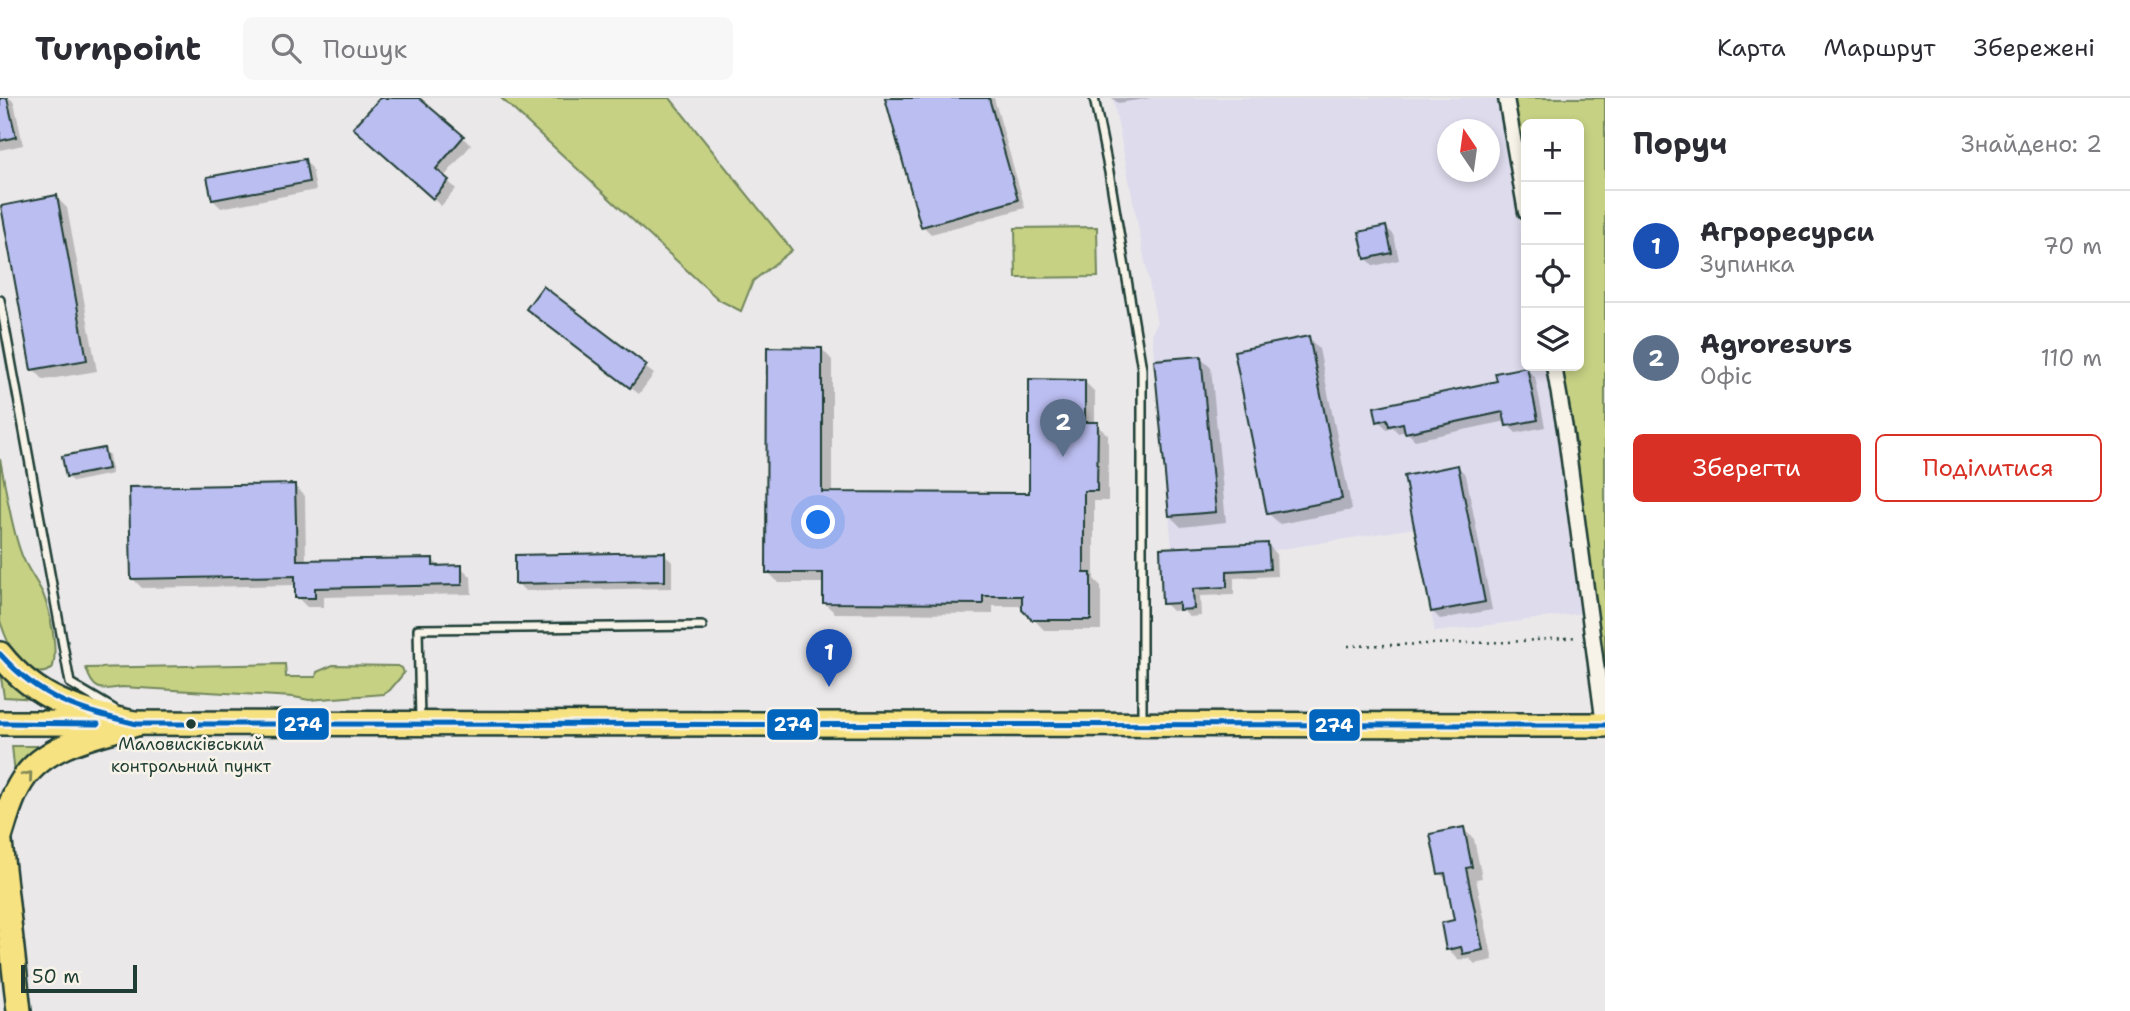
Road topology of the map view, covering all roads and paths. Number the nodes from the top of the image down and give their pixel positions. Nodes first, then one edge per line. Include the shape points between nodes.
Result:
1 (1094, 98) edge
2 (1506, 98) edge
3 (1521, 184) edge
4 (0, 300) edge
5 (1554, 371) edge
6 (702, 626) dead end
7 (1592, 636) junction
8 (1348, 646) dead end
9 (0, 654) edge
10 (0, 723) edge
11 (137, 724) junction
12 (1142, 724) junction
13 (420, 725) junction
14 (1604, 725) edge
15 (0, 840) edge
16 (2, 874) edge
17 (19, 1011) edge

1 - 12 lane via 1142,369
2 - 3 street
4 - 11 lane via 70,683
5 - 7 street
6 - 13 lane via 418,629
7 - 8 path
7 - 14 street
9 - 11 main road via 39,691 85,712
10 - 11 main road
11 - 13 main road
15 -> 11 main road via 23,779 45,757 75,742
12 - 13 main road
12 - 14 main road
15 - 16 main road
16 - 17 main road

